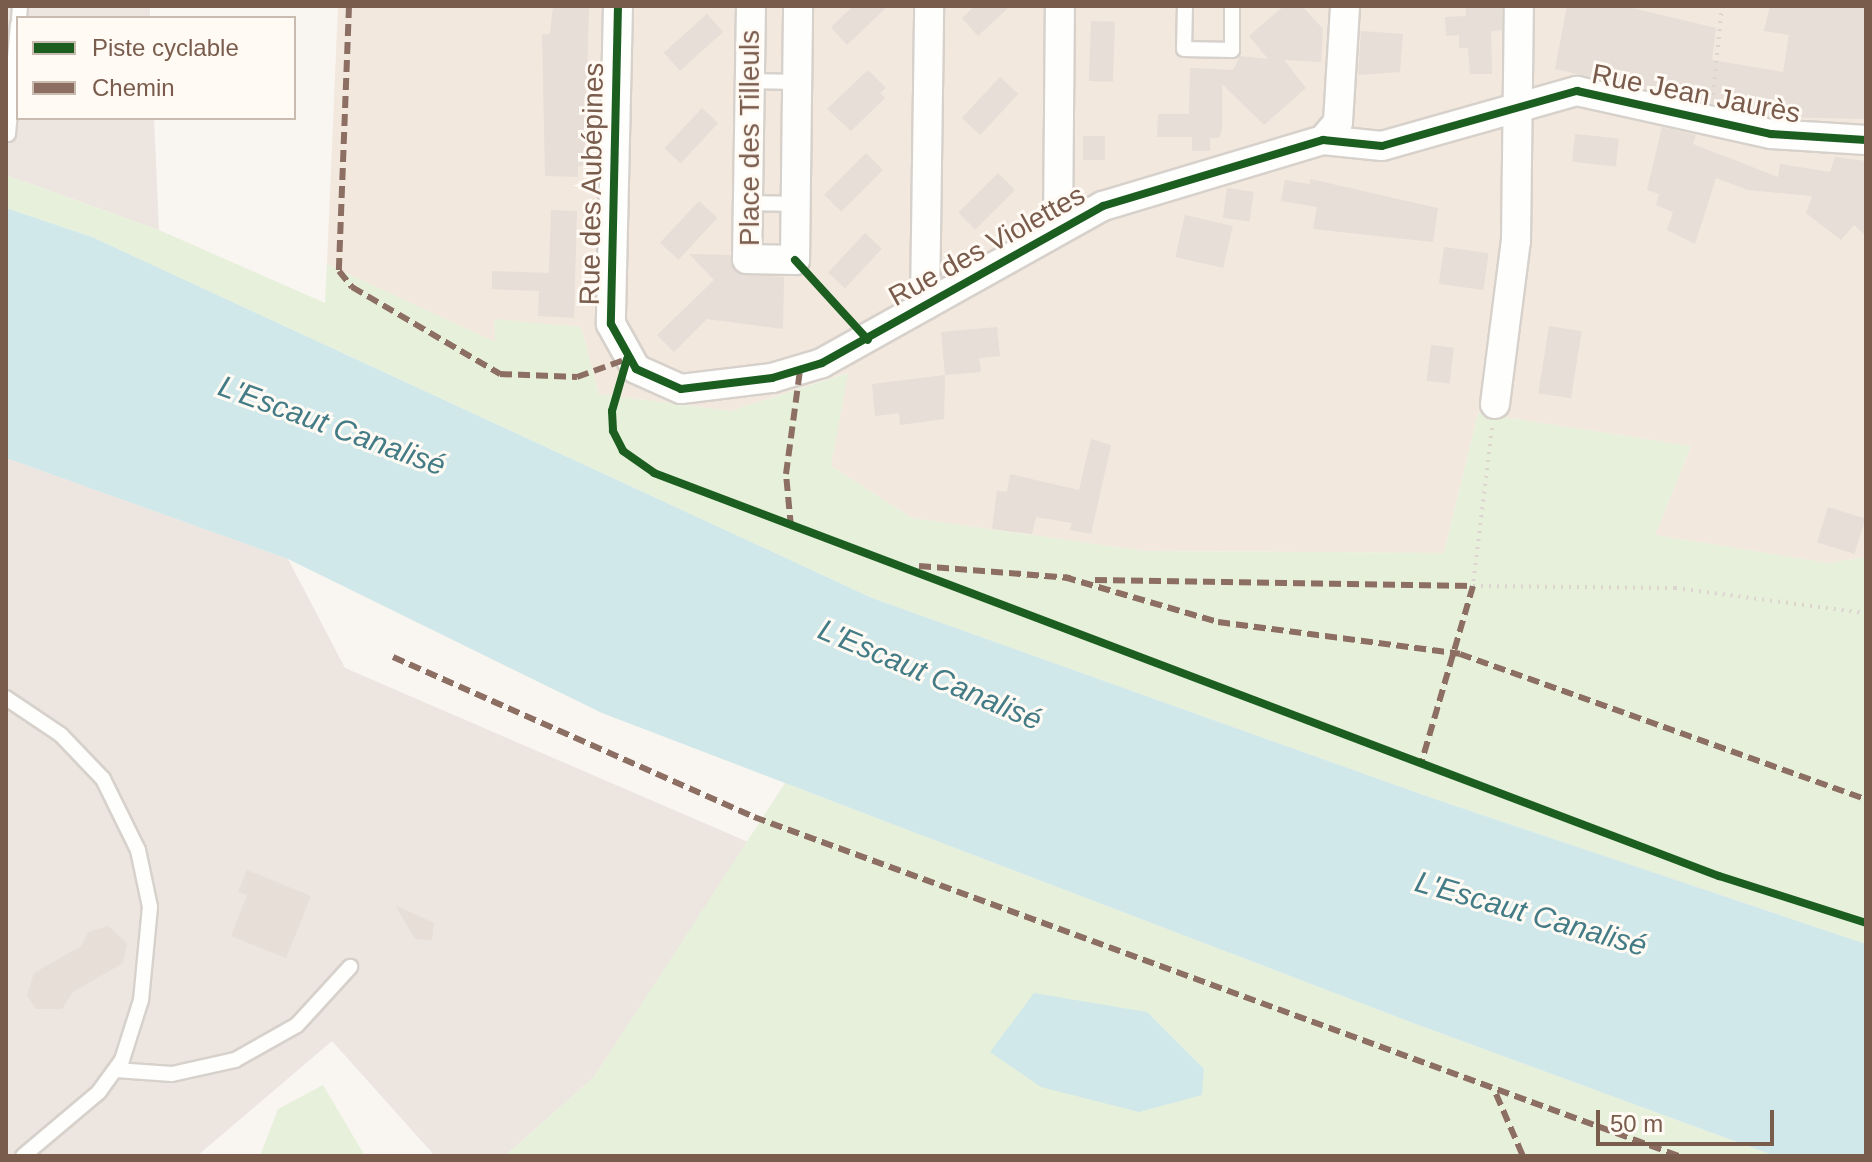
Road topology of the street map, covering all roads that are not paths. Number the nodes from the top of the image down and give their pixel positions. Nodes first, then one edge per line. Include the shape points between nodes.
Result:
1 (618, 6) edge
2 (751, 6) edge
3 (798, 6) edge
4 (929, 6) edge
5 (1060, 6) edge
6 (1185, 6) edge
7 (1232, 6) edge
8 (1345, 6) edge
9 (1519, 6) edge
10 (16, 46) edge
11 (750, 81) junction
12 (797, 82) junction
13 (1519, 104) junction
14 (8, 134) dead end
15 (1323, 140) junction
16 (1866, 140) edge
17 (748, 203) junction
18 (796, 204) junction
19 (1058, 228) junction
20 (925, 305) junction
21 (627, 359) joint
22 (1495, 404) road end
23 (6, 698) edge
24 (350, 967) dead end
25 (116, 1070) junction
26 (23, 1156) edge

1 - 21 street, Rue des Aubépines via 611,316
2 - 11 street, Place des Tilleuls
3 - 12 street, Place des Tilleuls
4 - 20 street
5 - 19 street
6 - 7 lane via 1184,49 1232,50
8 - 15 street via 1338,122
9 - 13 street
10 - 14 lane
11 - 12 lane
11 - 17 street, Place des Tilleuls
12 - 18 street, Place des Tilleuls
13 - 15 street, Rue des Violettes via 1382,146
13 - 16 street, Rue Jean Jaurès via 1577,91 1792,137
13 - 22 street via 1515,260
15 - 19 street, Rue des Violettes via 1139,193
17 - 18 lane
17 - 18 street, Place des Tilleuls via 747,259 795,260
19 - 20 street, Rue des Violettes
20 - 21 street, Rue des Violettes via 837,357 772,378 681,389 647,377
23 - 25 lane via 61,735 92,765 123,811 138,850 150,907 147,958 133,1033
24 - 25 lane via 297,1025 235,1060 172,1074
25 - 26 lane

